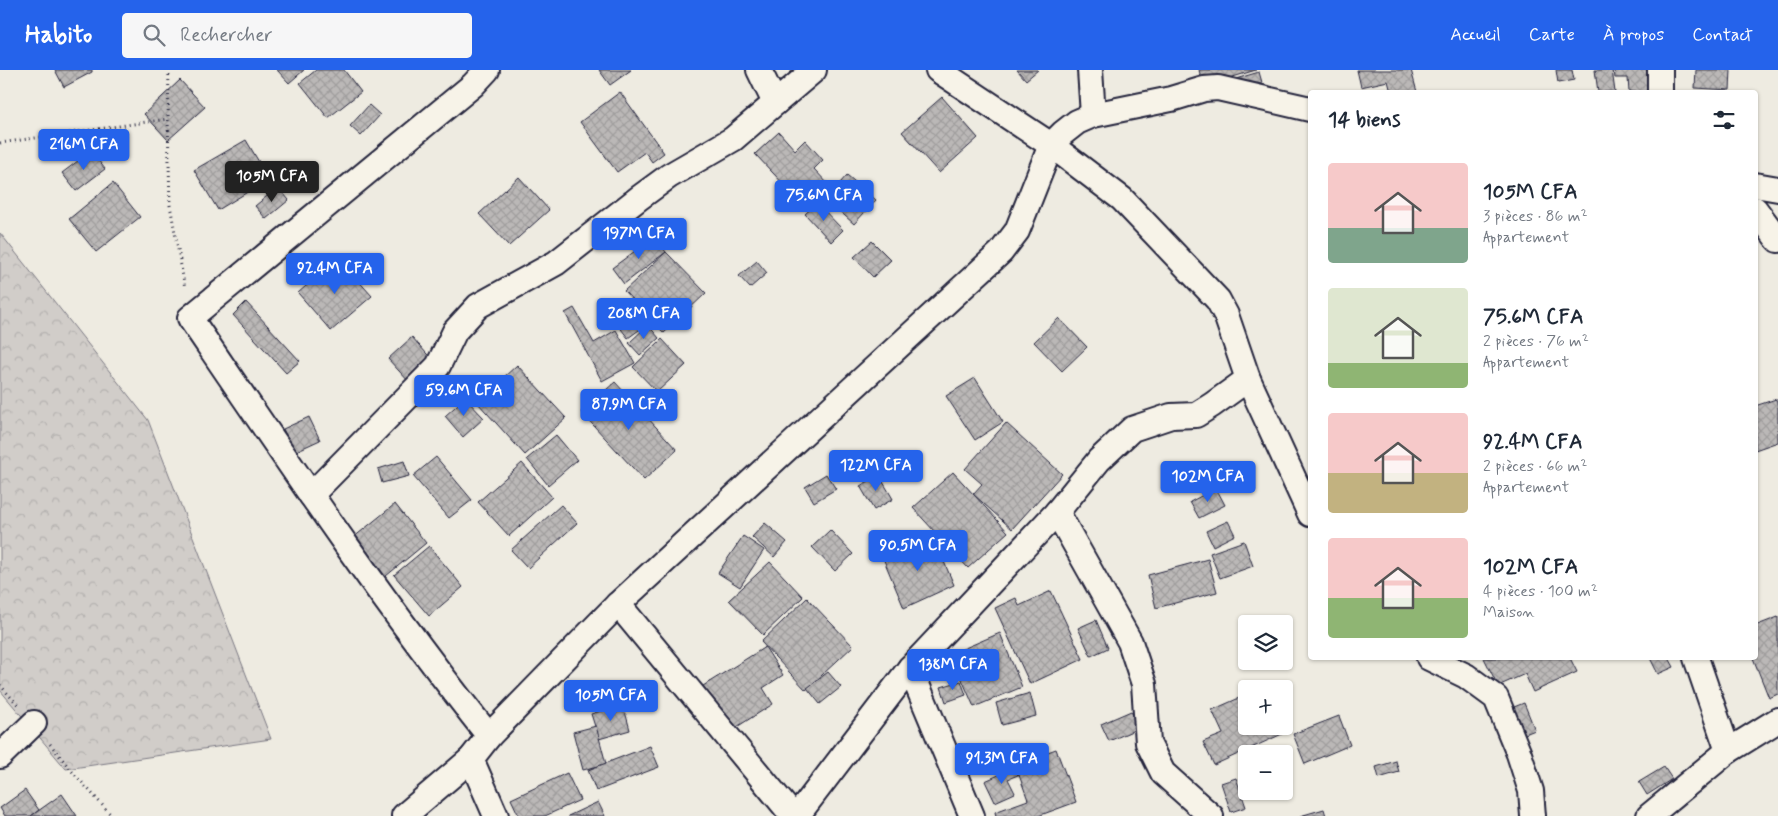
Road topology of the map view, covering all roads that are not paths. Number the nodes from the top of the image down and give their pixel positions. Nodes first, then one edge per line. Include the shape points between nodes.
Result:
1 (487, 70) edge
2 (759, 70) edge
3 (814, 70) edge
4 (938, 70) edge
5 (1090, 70) edge
6 (1660, 70) edge
7 (1660, 90) edge
8 (775, 103) junction
9 (1308, 109) edge
10 (1093, 115) junction
11 (1051, 144) junction
12 (1758, 186) edge
13 (1778, 189) edge
14 (1758, 213) edge
15 (1778, 240) edge
16 (1248, 380) junction
17 (311, 495) junction
18 (1308, 510) edge
19 (1057, 512) junction
20 (618, 604) junction
21 (1433, 660) edge
22 (1697, 660) edge
23 (910, 668) junction
24 (1778, 720) edge
25 (34, 723) road end
26 (489, 736) junction
27 (1728, 751) junction
28 (0, 756) edge
29 (471, 759) junction
30 (404, 816) edge
31 (496, 816) edge
32 (793, 816) edge
33 (797, 816) edge
34 (972, 816) edge
35 (1211, 816) edge
36 (1533, 816) edge
37 (1648, 816) edge

1 - 17 street via 190,318
2 - 8 street
3 - 8 street
4 - 11 street
5 - 10 street
6 - 7 street
8 - 17 street via 733,139 669,176 556,263 478,306 455,330 438,366
9 - 10 street via 1218,88
10 - 11 street via 1077,122
11 - 16 street via 1122,198 1218,300
11 - 20 street via 1018,231 1001,252
12 - 13 street
14 - 15 street
16 - 18 street
16 - 19 street via 1196,415 1171,416 1132,429 1099,460
17 - 26 street
19 - 23 street
19 - 35 street via 1130,642 1144,684 1148,743 1163,773
20 - 26 street
20 - 32 street
21 - 36 street via 1466,676 1496,698 1531,791
22 - 27 street
23 - 33 street
23 - 34 street
24 - 27 street
25 - 28 street
26 - 29 street
27 - 37 street
29 - 30 street
29 - 31 street

